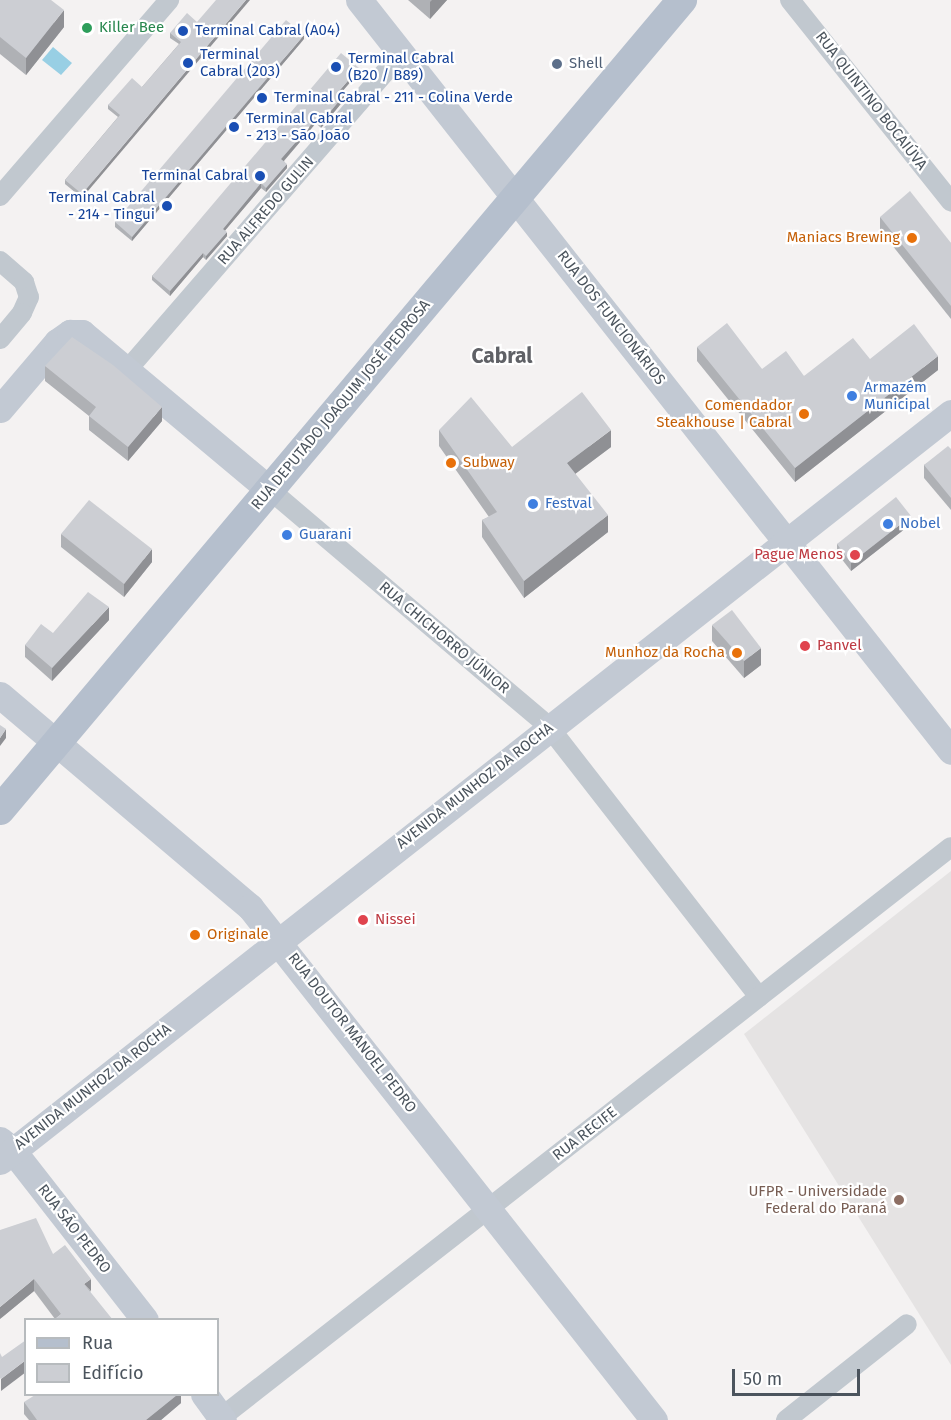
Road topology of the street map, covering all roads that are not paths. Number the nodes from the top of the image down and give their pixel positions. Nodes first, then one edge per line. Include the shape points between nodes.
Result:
1 (169, 0) edge
2 (359, 0) edge
3 (682, 0) edge
4 (790, 0) edge
5 (403, 52) junction
6 (0, 196) edge
7 (516, 197) junction
8 (951, 202) edge
9 (0, 261) edge
10 (0, 339) edge
11 (119, 362) junction
12 (0, 409) edge
13 (950, 417) edge
14 (270, 490) junction
15 (787, 542) junction
16 (0, 695) edge
17 (549, 728) junction
18 (56, 742) junction
19 (951, 751) edge
20 (0, 810) edge
21 (951, 847) edge
22 (250, 907) junction
23 (280, 941) junction
24 (759, 997) junction
25 (186, 1014) junction
26 (4, 1150) edge
27 (489, 1208) junction
28 (143, 1318) edge
29 (907, 1324) dead end
30 (205, 1396) edge
31 (221, 1419) edge
32 (654, 1420) edge
33 (786, 1420) edge

1 - 6 street
2 - 5 street, RUA DOS FUNCIONÁRIOS
3 - 7 main road, RUA DEPUTADO JOAQUIM JOSÉ PEDROSA
4 - 8 street, RUA QUINTINO BOCAIÚVA
5 - 7 street, RUA DOS FUNCIONÁRIOS
5 - 11 street, RUA ALFREDO GULIN
7 - 14 main road, RUA DEPUTADO JOAQUIM JOSÉ PEDROSA
7 - 15 street, RUA DOS FUNCIONÁRIOS
9 - 10 street via 24,282 29,297
11 - 12 street, RUA CHICHORRO JÚNIOR via 75,332 57,342
11 - 14 street, RUA CHICHORRO JÚNIOR
13 - 15 street, AVENIDA MUNHOZ DA ROCHA
14 - 17 street, RUA CHICHORRO JÚNIOR
14 - 18 main road, RUA DEPUTADO JOAQUIM JOSÉ PEDROSA
15 - 17 street, AVENIDA MUNHOZ DA ROCHA
15 - 19 street, RUA DOS FUNCIONÁRIOS
16 - 18 street, RUA DOUTOR MANOEL PEDRO
17 - 23 street, AVENIDA MUNHOZ DA ROCHA
17 - 24 street, RUA CHICHORRO JÚNIOR
18 - 20 main road, RUA DEPUTADO JOAQUIM JOSÉ PEDROSA
18 - 22 street, RUA DOUTOR MANOEL PEDRO
21 - 24 street, RUA RECIFE
22 - 23 street, RUA DOUTOR MANOEL PEDRO
22 - 25 street via 258,929 252,946
23 - 25 street, AVENIDA MUNHOZ DA ROCHA
23 - 27 street, RUA DOUTOR MANOEL PEDRO
24 - 27 street, RUA RECIFE
25 - 26 street, AVENIDA MUNHOZ DA ROCHA
26 - 28 street, RUA SÃO PEDRO
27 - 31 street, RUA RECIFE
27 - 32 street, RUA DOUTOR MANOEL PEDRO
29 - 33 street
30 - 31 street

